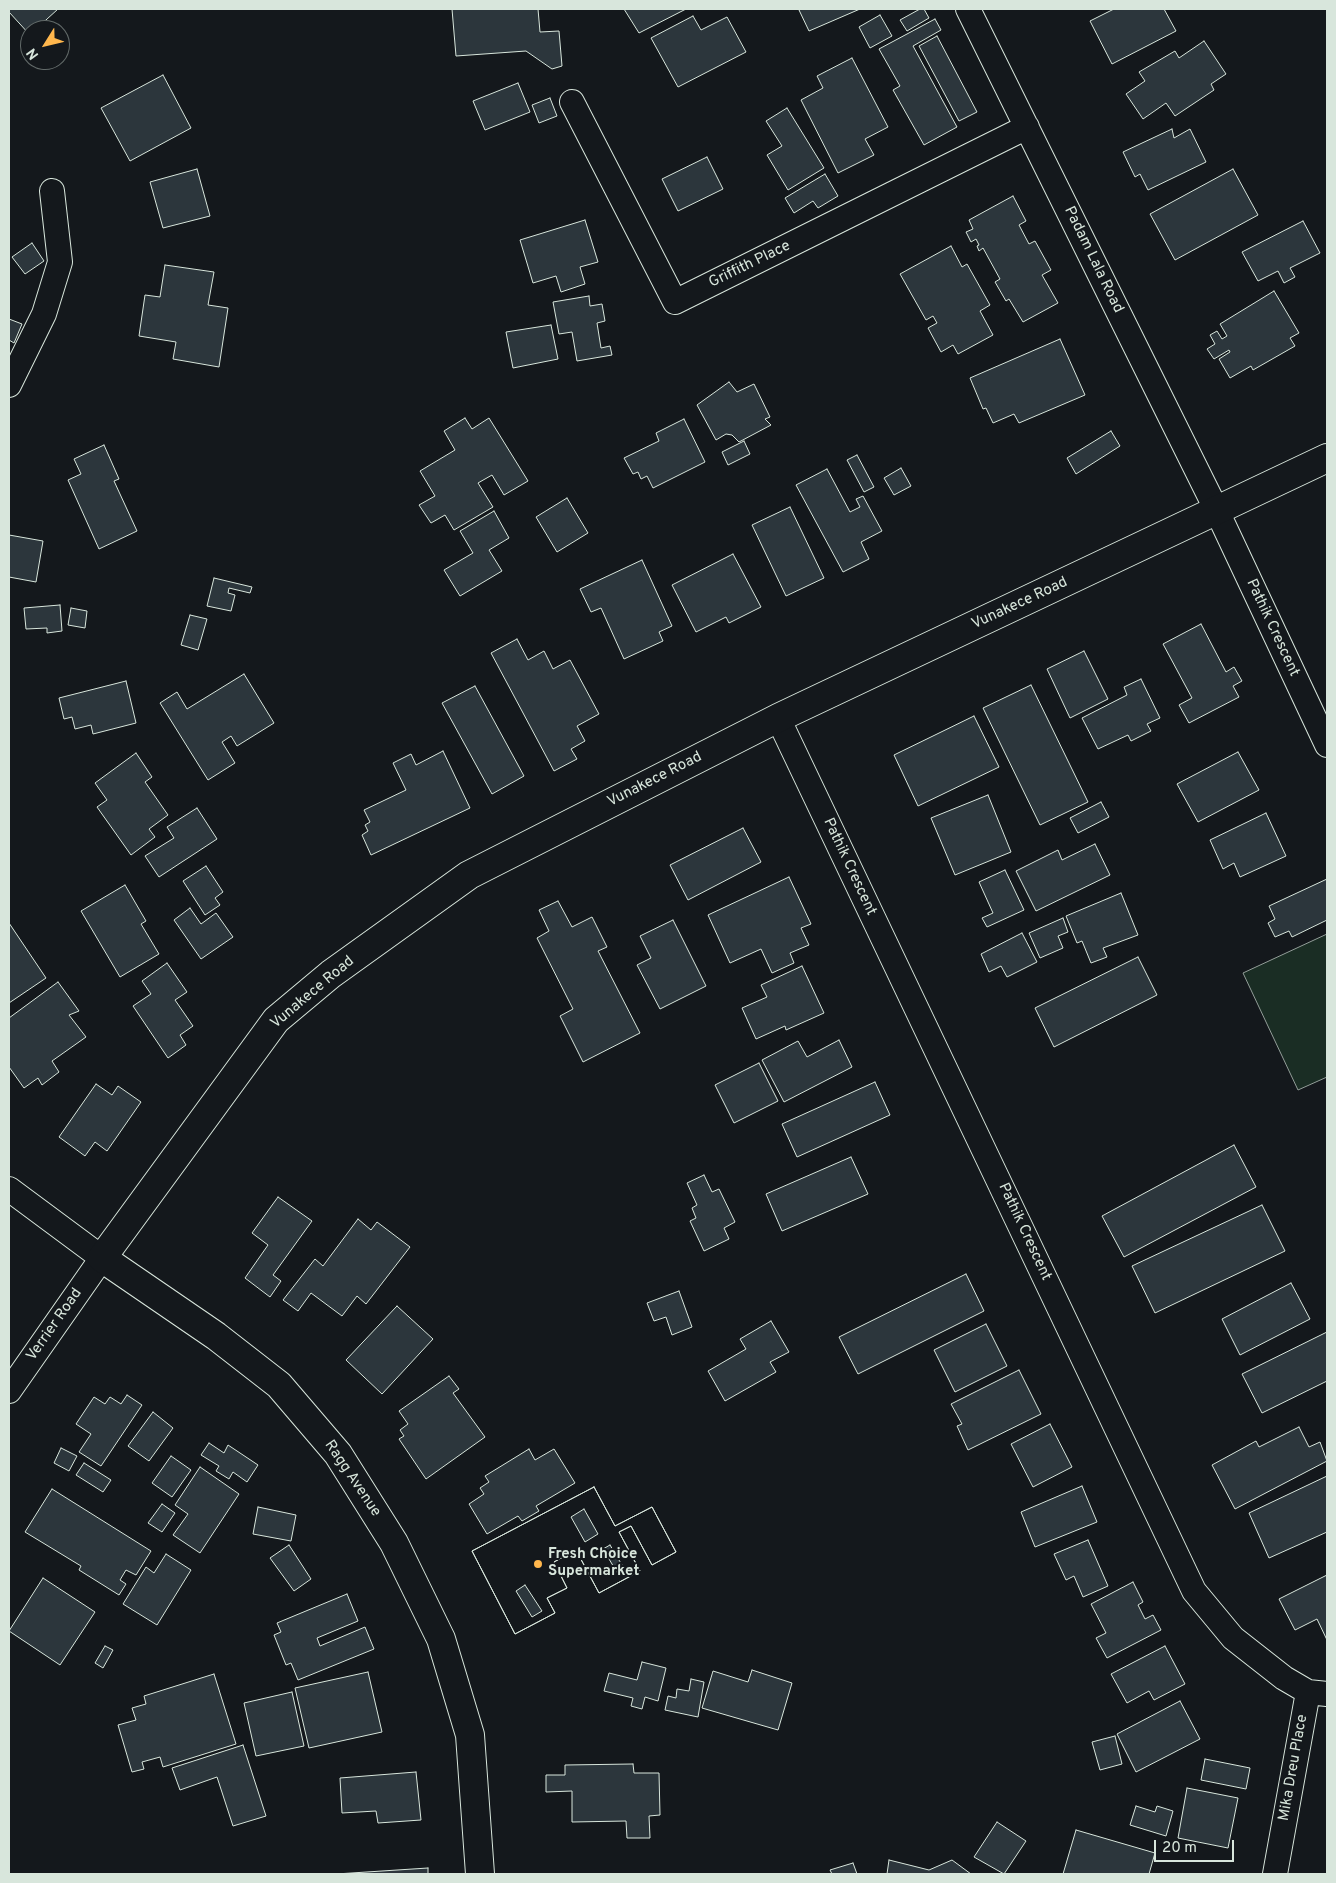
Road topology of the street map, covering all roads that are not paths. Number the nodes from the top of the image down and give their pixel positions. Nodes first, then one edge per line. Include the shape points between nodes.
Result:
1 (968, 9) edge
2 (572, 102) dead end
3 (1027, 127) junction
4 (52, 191) dead end
5 (9, 385) edge
6 (1327, 458) edge
7 (1217, 511) junction
8 (778, 718) junction
9 (1327, 745) edge
10 (9, 1189) edge
11 (102, 1258) junction
12 (9, 1391) edge
13 (1318, 1693) edge
14 (480, 1874) edge
15 (1275, 1874) edge

1 - 3 street, Padam Lala Road
2 - 3 street, Griffith Place via 675,302
3 - 7 street, Padam Lala Road
4 - 5 street via 60,262 44,314
6 - 7 main road, Vunakece Road
7 - 8 main road, Vunakece Road
7 - 9 street, Pathik Crescent
8 - 11 main road, Vunakece Road via 469,875 331,974 276,1020
8 - 13 street, Pathik Crescent via 1194,1591 1233,1638 1284,1678
10 - 11 street, Ragg Avenue
11 - 12 street, Verrier Road
11 - 14 main road, Ragg Avenue via 216,1336 279,1385 338,1454 394,1544 442,1639 470,1734
13 - 15 street, Mika Dreu Place

